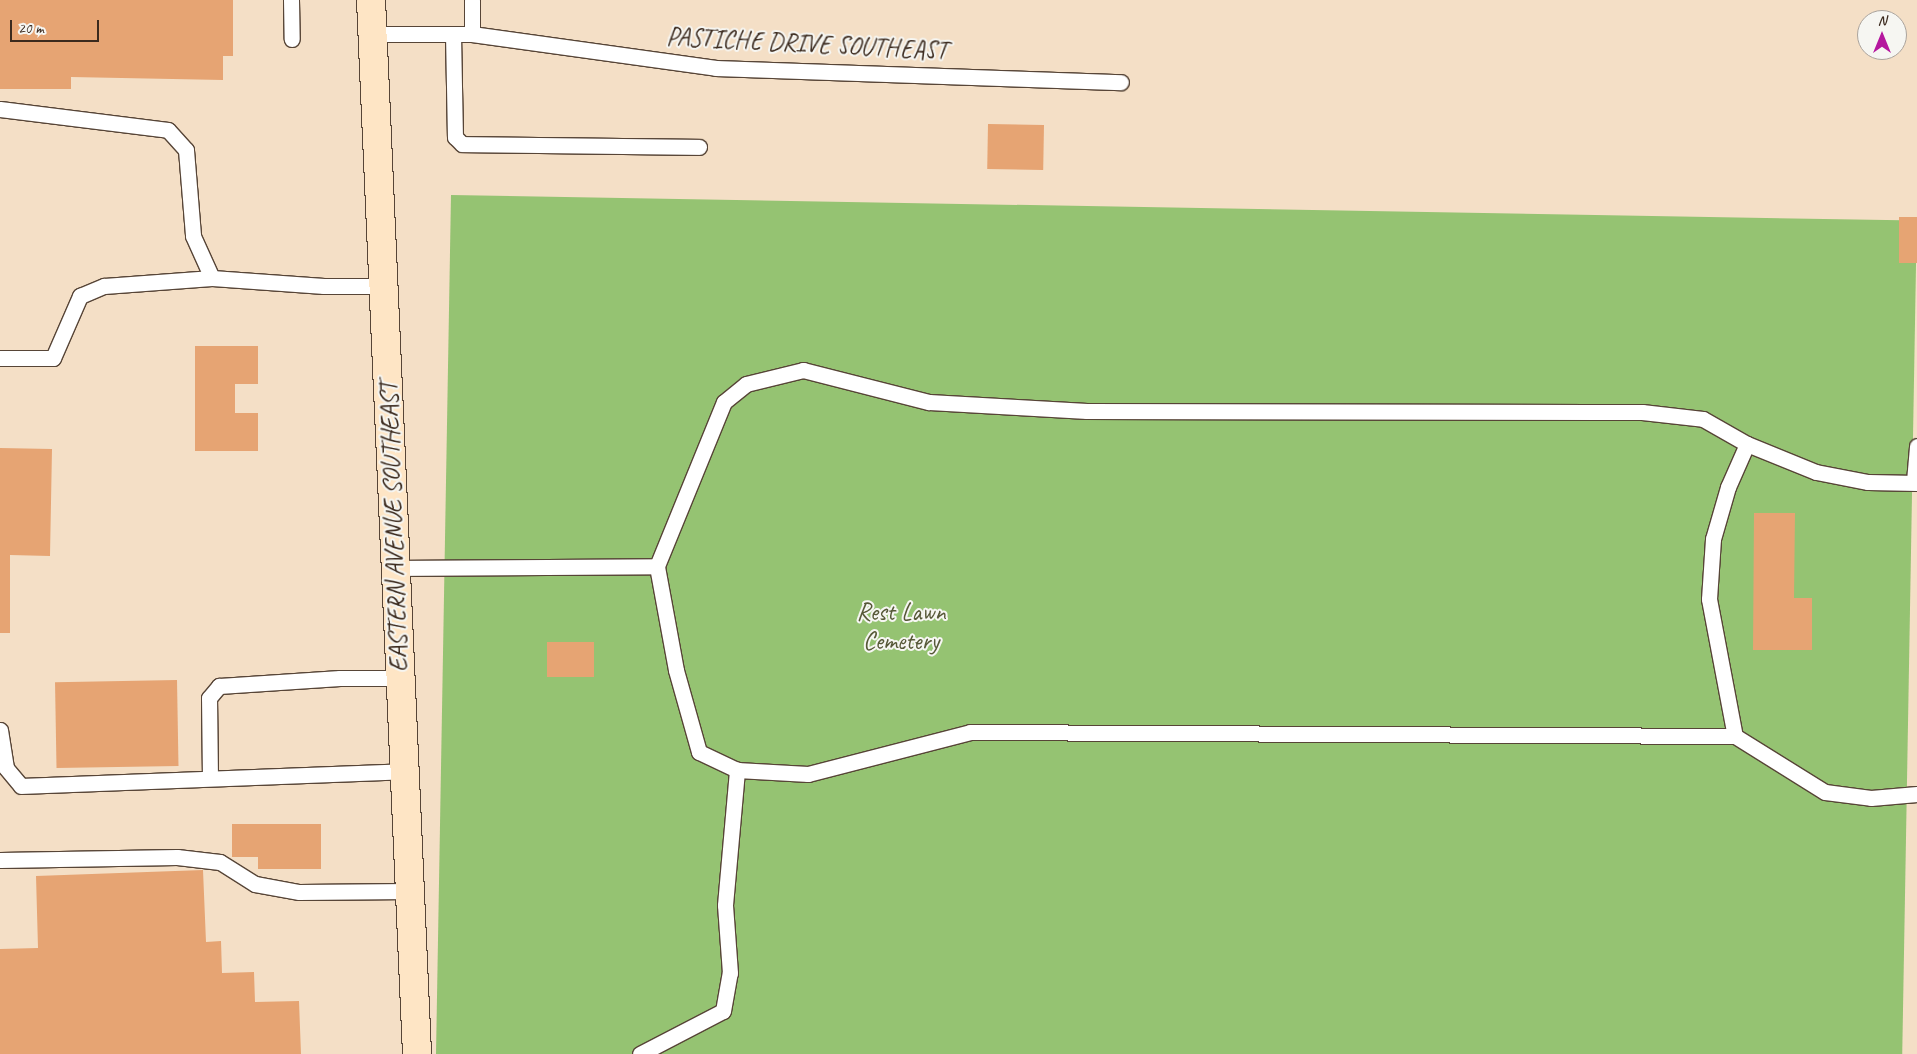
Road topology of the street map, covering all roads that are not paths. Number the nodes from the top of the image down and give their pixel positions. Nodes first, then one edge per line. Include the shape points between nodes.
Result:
1 (292, 0) edge
2 (372, 0) edge
3 (472, 0) edge
4 (372, 34) junction
5 (453, 34) junction
6 (472, 34) junction
7 (292, 39) dead end
8 (1121, 82) dead end
9 (0, 109) edge
10 (699, 146) dead end
11 (212, 278) junction
12 (385, 286) junction
13 (0, 358) edge
14 (1747, 444) junction
15 (1917, 446) edge
16 (1915, 482) edge
17 (657, 566) junction
18 (396, 568) junction
19 (400, 678) junction
20 (0, 730) edge
21 (1735, 736) junction
22 (737, 770) junction
23 (403, 772) junction
24 (210, 778) junction
25 (1917, 794) edge
26 (0, 860) edge
27 (410, 891) junction
28 (417, 1054) edge
29 (640, 1054) edge

1 - 7 lane
2 - 4 main road, EASTERN AVENUE SOUTHEAST
3 - 6 lane
4 - 5 lane, PASTICHE DRIVE SOUTHEAST
4 - 12 main road, EASTERN AVENUE SOUTHEAST
5 - 6 lane, PASTICHE DRIVE SOUTHEAST
5 - 10 lane via 455,137 462,144
6 - 8 lane, PASTICHE DRIVE SOUTHEAST via 716,68
9 - 11 lane via 168,130 186,150 193,236
11 - 12 lane via 324,286
11 - 13 lane via 104,286 80,296 53,358
12 - 18 main road, EASTERN AVENUE SOUTHEAST
14 - 16 lane via 1816,472 1868,482
14 - 17 lane via 1703,419 1642,412 1087,411 929,402 803,370 746,384 724,402
14 - 21 lane via 1728,487 1713,539 1710,599
15 - 16 lane
17 - 18 lane
17 - 22 lane via 676,670 699,752
18 - 19 main road, EASTERN AVENUE SOUTHEAST
19 - 23 main road, EASTERN AVENUE SOUTHEAST
19 - 24 lane via 340,678 219,686 209,698
20 - 24 lane via 6,768 20,786
21 - 22 lane via 970,732 808,774
21 - 25 lane via 1825,792 1871,798
22 - 29 lane via 725,905 730,973 723,1011
23 - 24 lane
23 - 27 main road, EASTERN AVENUE SOUTHEAST
26 - 27 lane via 177,857 220,862 255,884 299,892
27 - 28 main road, EASTERN AVENUE SOUTHEAST

